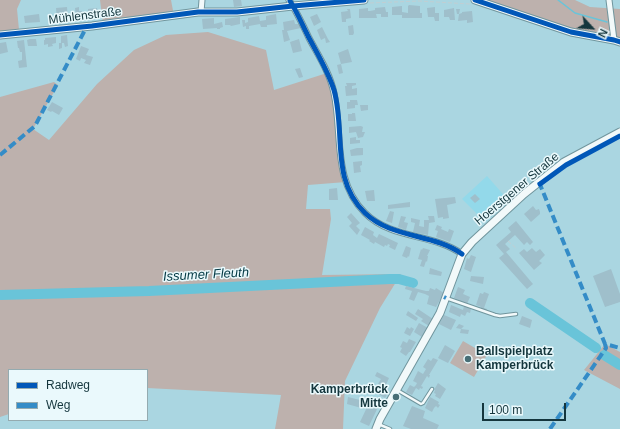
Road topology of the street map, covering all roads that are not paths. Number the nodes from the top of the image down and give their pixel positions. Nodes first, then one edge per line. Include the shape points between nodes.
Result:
1 (202, 0) edge
2 (364, 0) edge
3 (609, 0) edge
4 (479, 1) edge
5 (291, 3) edge
6 (201, 12) junction
7 (0, 35) edge
8 (617, 41) edge
9 (620, 132) edge
10 (462, 254) junction
11 (446, 298) junction
12 (516, 314) dead end
13 (432, 389) dead end
14 (397, 390) junction
15 (377, 426) edge
16 (390, 429) edge

1 - 6 street
2 - 5 street, Mühlenstraße
3 - 8 street
4 - 8 street via 571,32
5 - 6 street, Mühlenstraße via 237,12
5 - 10 street via 334,91 340,159 346,182 355,201 366,214 396,232 446,245
6 - 7 street, Mühlenstraße
9 - 10 street, Hoerstgener Straße via 564,162 478,236
10 - 11 street, Hoerstgener Straße
11 - 12 lane via 495,315
11 - 14 street, Hoerstgener Straße via 425,342
13 - 14 lane via 421,404
14 - 15 street, Hoerstgener Straße
15 - 16 lane

